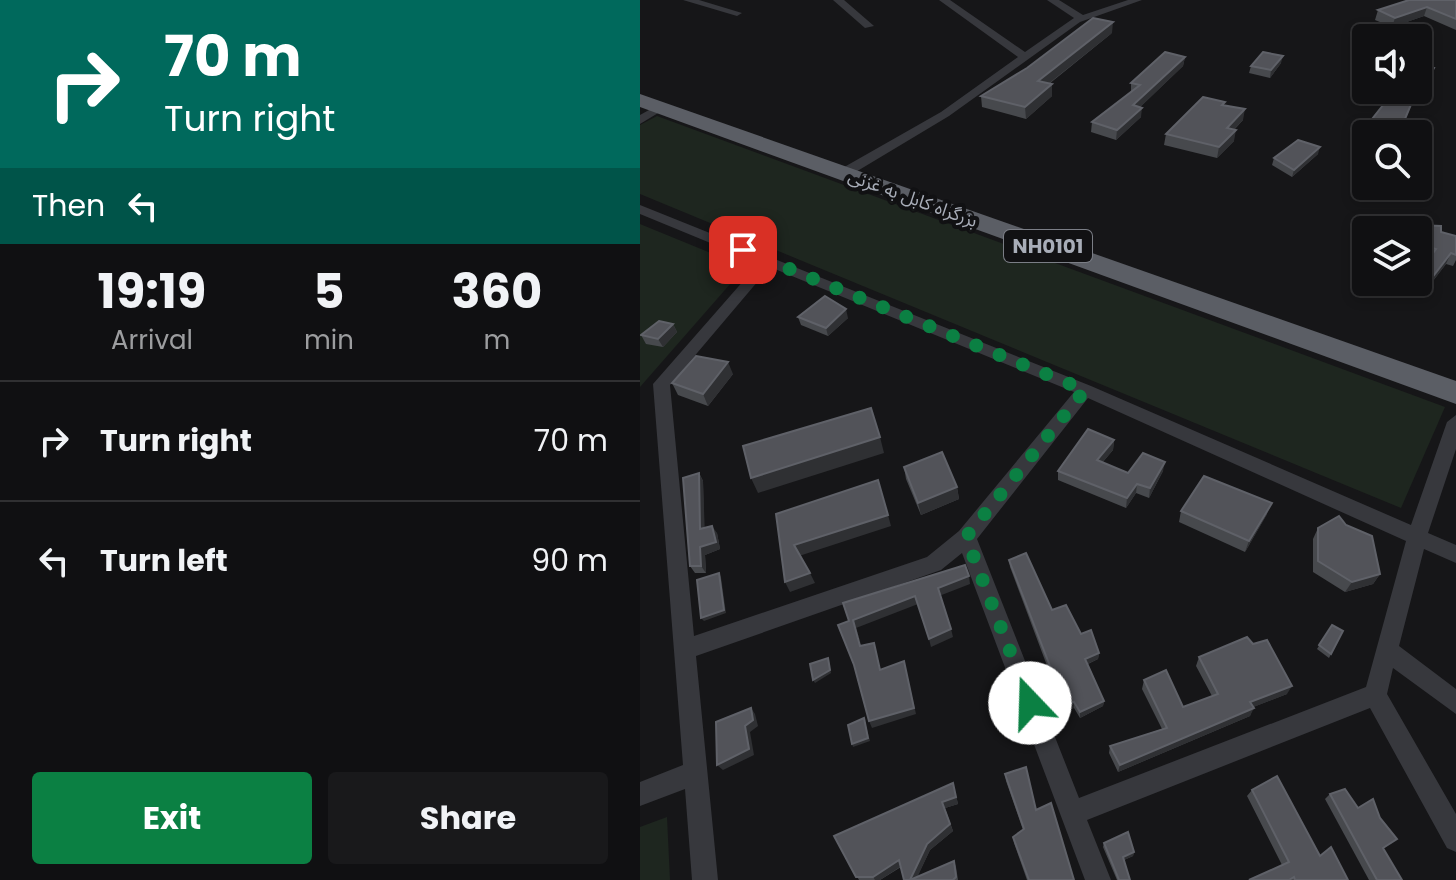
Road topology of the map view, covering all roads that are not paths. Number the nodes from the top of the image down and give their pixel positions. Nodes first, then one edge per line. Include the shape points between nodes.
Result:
1 (688, 0) edge
2 (725, 0) edge
3 (838, 0) edge
4 (944, 0) edge
5 (1052, 0) edge
6 (1097, 0) edge
7 (1137, 0) edge
8 (1112, 9) junction
9 (1082, 18) junction
10 (869, 26) dead end
11 (1025, 57) junction
12 (646, 107) edge
13 (844, 173) junction
14 (640, 209) edge
15 (769, 260) junction
16 (1085, 390) junction
17 (1456, 393) edge
18 (1456, 422) edge
19 (966, 537) junction
20 (1417, 537) junction
21 (1456, 554) edge
22 (685, 650) junction
23 (1387, 650) junction
24 (1375, 695) junction
25 (1456, 703) edge
26 (695, 773) junction
27 (640, 794) edge
28 (1072, 813) junction
29 (1456, 839) edge
30 (705, 880) edge
31 (1098, 880) edge

1 - 2 street via 737,13
3 - 10 street
4 - 11 street
5 - 9 street
6 - 8 street
7 - 8 street
8 - 9 street
9 - 11 street
11 - 13 street via 945,114
12 - 13 highway, بزرگراه کابل به غزنی / NH0101
13 - 17 highway, بزرگراه کابل به غزنی / NH0101
14 - 15 street
15 - 16 street
15 - 22 street via 661,384
16 - 19 street
16 - 20 street
18 - 20 street
19 - 22 street via 934,564
19 - 28 street
20 - 21 street
20 - 23 street
22 - 26 street
23 - 24 street
23 - 25 street
24 - 28 street
24 - 29 street
26 - 27 street
26 - 30 street
28 - 31 street

